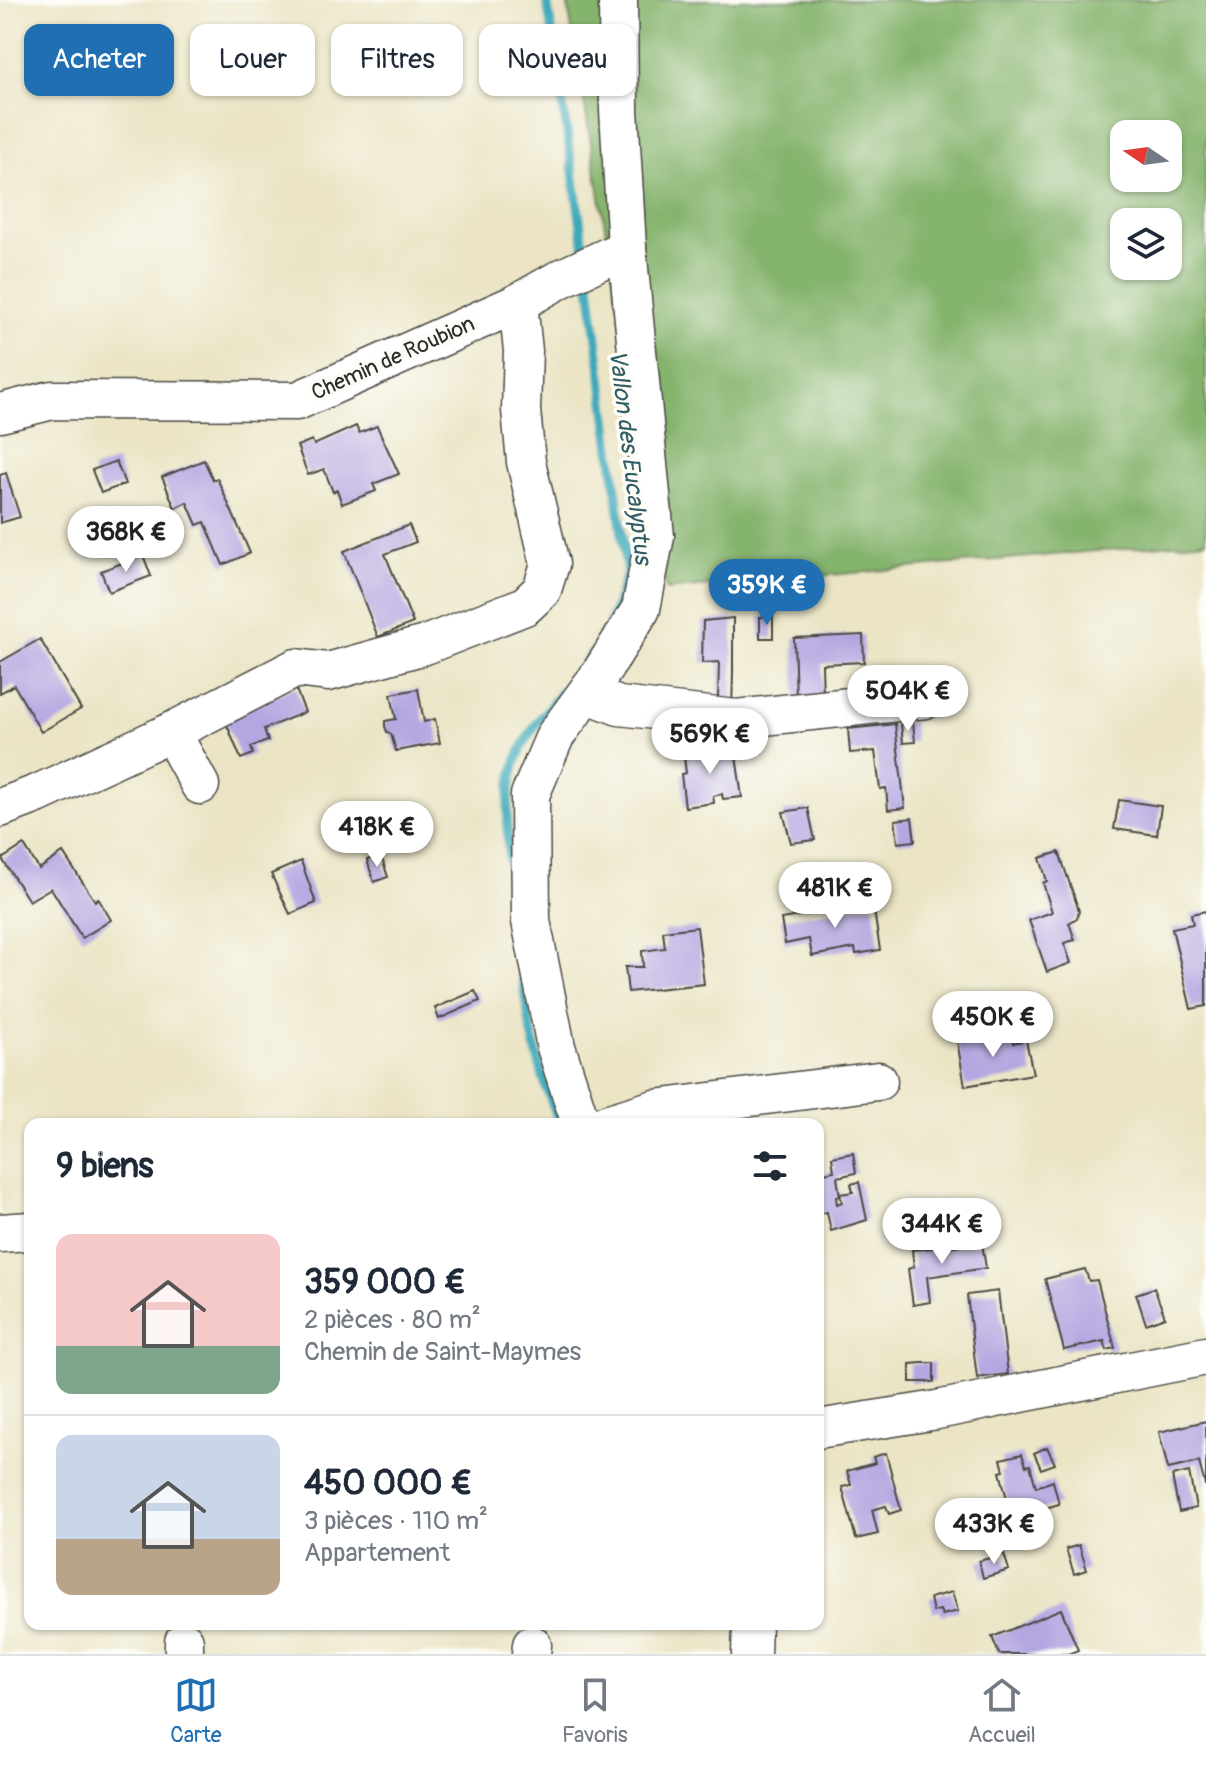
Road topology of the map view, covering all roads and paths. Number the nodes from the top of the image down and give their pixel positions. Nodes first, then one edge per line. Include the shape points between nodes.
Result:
1 (618, 0) edge
2 (614, 255) junction
3 (518, 303) junction
4 (0, 413) edge
5 (590, 688) junction
6 (926, 699) dead end
7 (171, 732) junction
8 (200, 785) dead end
9 (0, 808) edge
10 (878, 1081) dead end
11 (579, 1118) edge
12 (626, 1118) edge
13 (24, 1231) edge
14 (0, 1233) edge
15 (1206, 1356) edge
16 (824, 1428) edge
17 (752, 1630) edge
18 (751, 1654) edge

1 - 2 street
2 - 3 street, Chemin de Roubion
2 - 5 street via 655,536 641,609
3 - 4 street, Chemin de Roubion via 297,401 52,400
3 - 7 street via 526,462 550,564 542,590 525,606 425,645 328,672 296,668
5 - 6 street via 619,706 736,719
5 - 11 street via 555,736 530,795 531,921 556,1047
7 - 8 street
7 - 9 street
10 - 12 street via 655,1109
13 - 14 street
15 - 16 street
17 - 18 street

